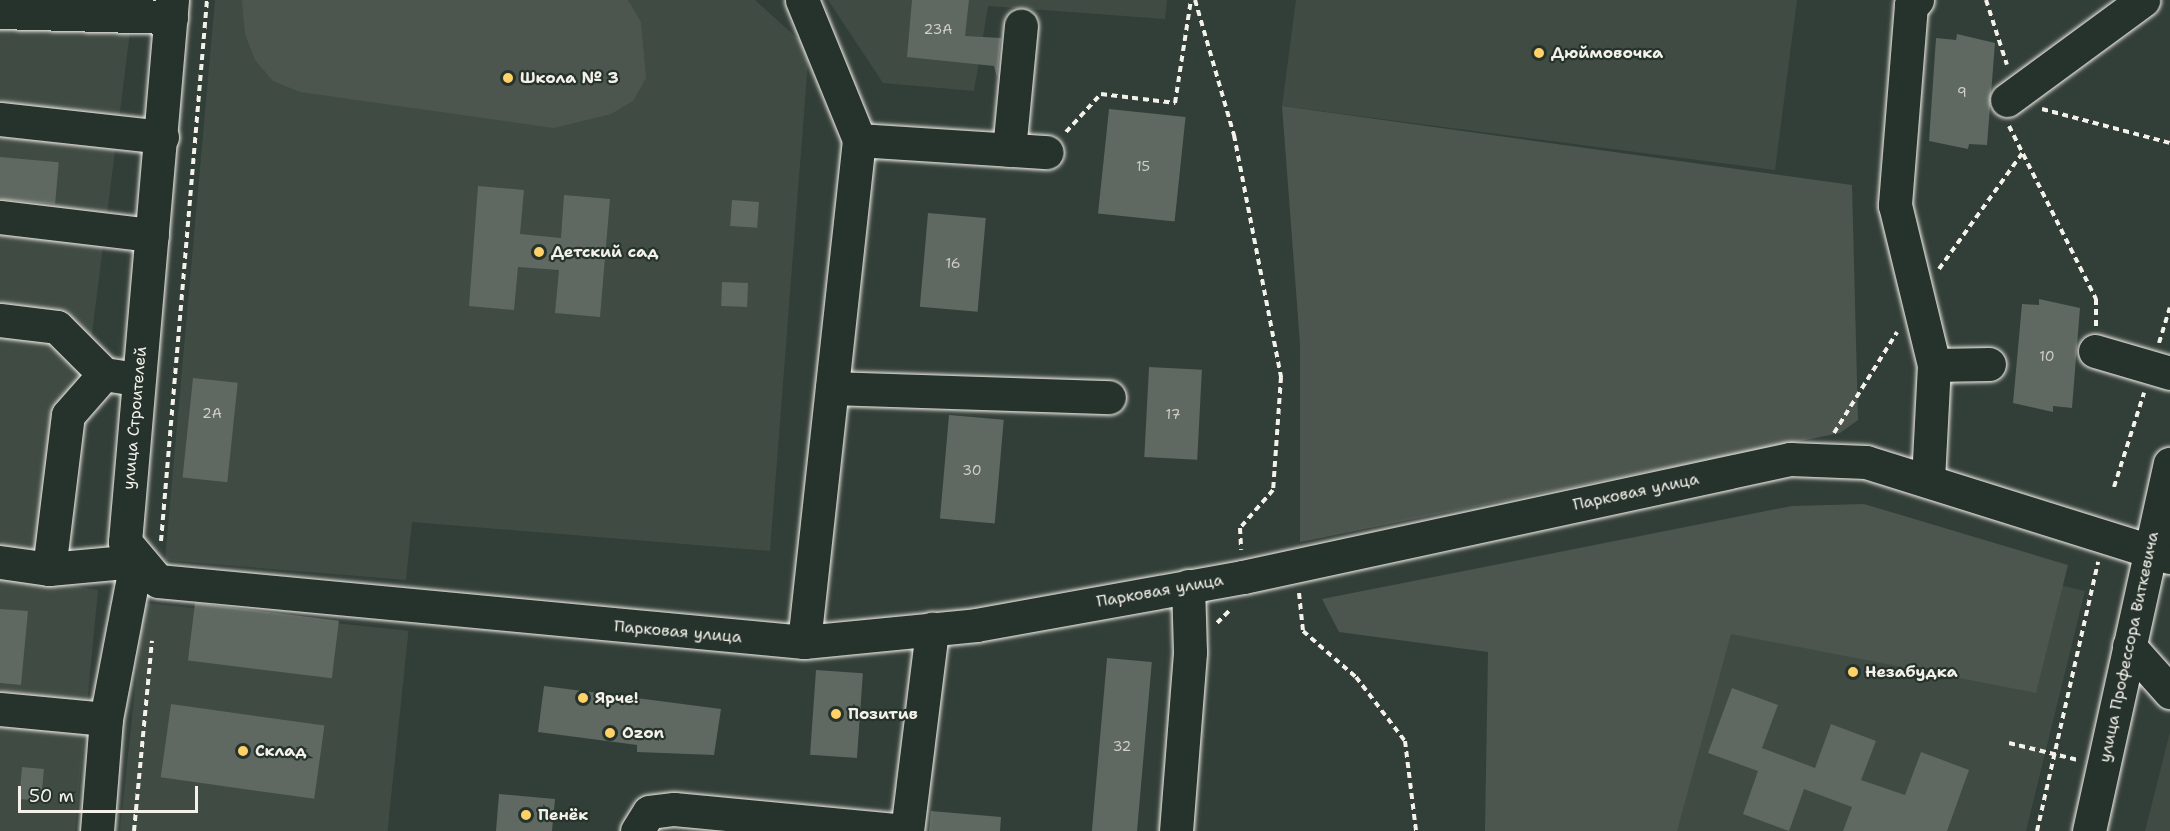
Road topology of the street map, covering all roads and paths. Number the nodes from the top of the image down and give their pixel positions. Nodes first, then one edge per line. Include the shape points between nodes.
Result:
1 (207, 0) edge
2 (802, 0) edge
3 (1193, 0) edge
4 (1917, 0) edge
5 (1986, 0) edge
6 (2143, 0) edge
7 (172, 9) edge
8 (0, 12) edge
9 (1021, 26) dead end
10 (2007, 100) junction
11 (0, 118) edge
12 (162, 137) junction
13 (859, 140) junction
14 (2170, 143) edge
15 (1009, 150) junction
16 (1047, 152) joint
17 (0, 217) edge
18 (152, 235) junction
19 (2170, 308) edge
20 (0, 320) edge
21 (2095, 351) joint
22 (1989, 364) dead end
23 (1934, 365) junction
24 (2161, 370) edge
25 (104, 374) junction
26 (137, 379) junction
27 (831, 388) junction
28 (1109, 397) dead end
29 (2170, 464) edge
30 (1928, 481) junction
31 (2114, 487) dead end
32 (1240, 528) dead end
33 (2160, 554) edge
34 (2087, 555) dead end
35 (0, 562) edge
36 (49, 569) junction
37 (147, 571) junction
38 (1243, 577) junction
39 (1295, 584) dead end
40 (1188, 586) junction
41 (932, 629) junction
42 (153, 631) dead end
43 (804, 642) junction
44 (2129, 646) junction
45 (1190, 652) junction
46 (2170, 692) edge
47 (0, 709) edge
48 (106, 719) junction
49 (2009, 743) dead end
50 (2055, 754) junction
51 (2104, 766) junction
52 (97, 831) edge
53 (134, 831) edge
54 (637, 831) edge
55 (906, 831) edge
56 (1176, 831) edge
57 (1416, 831) edge
58 (2037, 831) edge
59 (2089, 831) edge

1 - 37 path
2 - 13 street
3 - 16 path via 1175,103 1101,94
3 - 32 path via 1234,135 1281,377 1273,490
4 - 23 street via 1911,5 1895,205
5 - 10 path via 2008,67
6 - 10 street
7 - 8 street
7 - 12 street, улица Строителей
9 - 15 street
10 - 14 path
10 - 21 path via 2006,119 2096,299
11 - 12 street
12 - 18 street, улица Строителей
13 - 15 street
13 - 27 street
15 - 16 street
17 - 18 street
18 - 26 street, улица Строителей
19 - 24 path
20 - 25 street via 57,327
21 - 24 street
22 - 23 street
23 - 30 street
24 - 31 path
25 - 26 street
25 - 36 street via 68,415
26 - 37 street, улица Строителей via 125,542
27 - 28 street
27 - 43 street
29 - 33 street, улица Профессора Виткевича
30 - 33 street, Парковая улица
30 - 38 street, Парковая улица via 1866,462 1790,459
33 - 44 street, улица Профессора Виткевича
34 - 50 path via 2098,559
35 - 36 street, Парковая улица
36 - 37 street, Парковая улица
37 - 43 street, Парковая улица
37 - 48 street
38 - 40 street, Парковая улица
38 - 45 path via 1244,595
39 - 57 path via 1304,606 1303,631 1356,677 1405,741
40 - 41 street, Парковая улица
40 - 45 street
41 - 43 street, Парковая улица
41 - 55 street
42 - 53 path
44 - 46 street
44 - 51 street, улица Профессора Виткевича
45 - 56 street
47 - 48 street
48 - 52 street
49 - 50 path
50 - 51 path
50 - 58 path
51 - 59 street, улица Профессора Виткевича
54 - 55 street via 649,812 674,808

